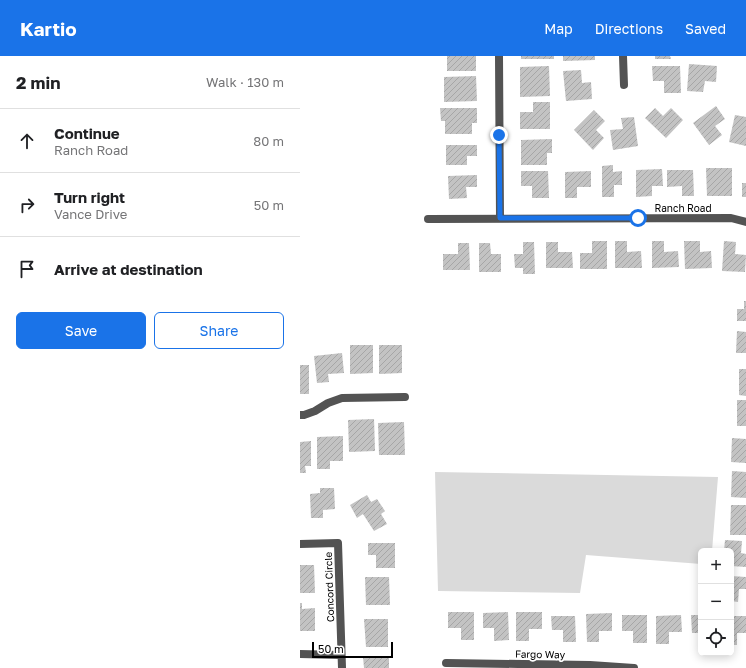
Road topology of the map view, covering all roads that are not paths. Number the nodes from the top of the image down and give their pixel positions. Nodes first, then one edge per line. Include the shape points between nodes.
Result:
1 (499, 56) edge
2 (623, 56) edge
3 (624, 85) dead end
4 (500, 218) junction
5 (428, 219) dead end
6 (746, 222) edge
7 (405, 397) dead end
8 (300, 415) edge
9 (300, 544) edge
10 (300, 654) edge
11 (341, 655) junction
12 (446, 662) dead end
13 (508, 666) edge
14 (342, 668) edge
15 (634, 668) edge

1 - 4 street
2 - 3 street
4 - 5 street, Ranch Road
4 - 6 street, Ranch Road via 731,218
7 - 8 street via 342,398
9 - 11 street, Concord Circle via 338,543
10 - 11 street
11 - 14 street, Concord Circle
12 - 13 street, Fargo Way
13 - 15 street, Fargo Way via 590,665

